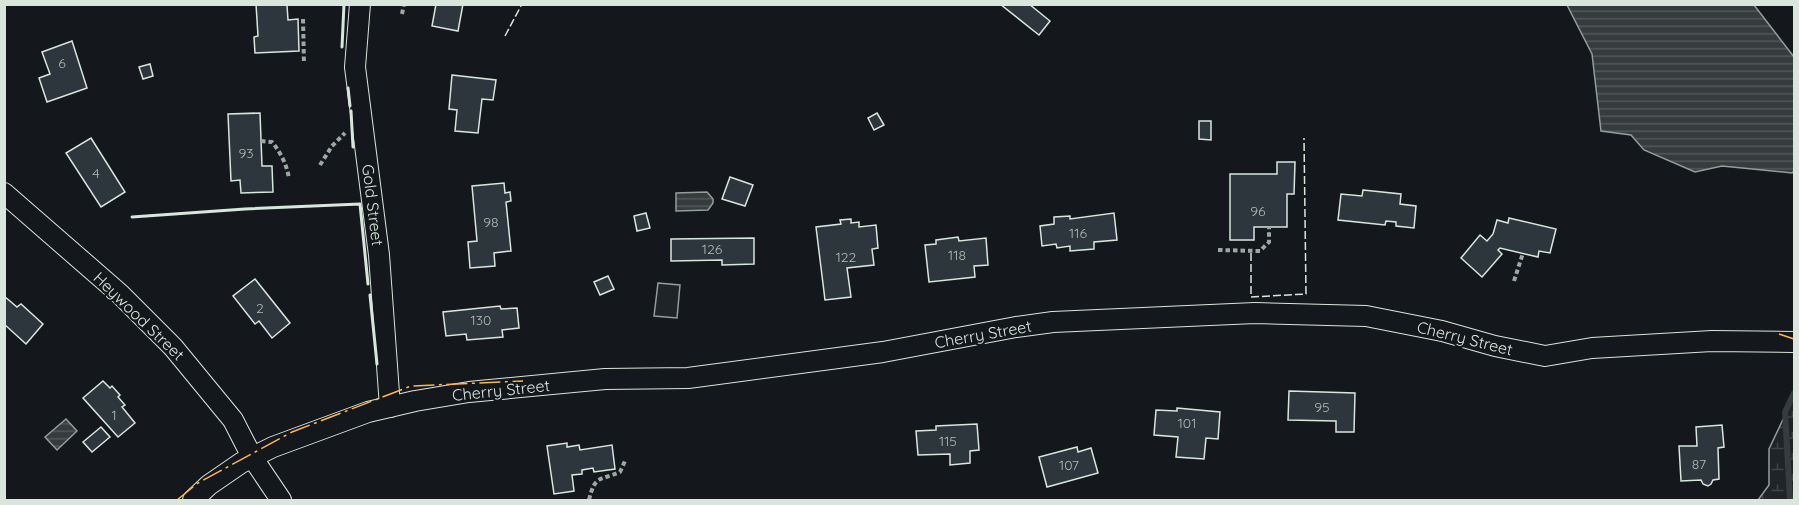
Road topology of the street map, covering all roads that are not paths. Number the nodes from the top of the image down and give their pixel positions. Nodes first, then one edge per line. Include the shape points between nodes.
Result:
1 (360, 4) edge
2 (4, 193) edge
3 (1794, 342) edge
4 (390, 407) junction
5 (252, 457) junction
6 (193, 501) edge
7 (281, 501) edge

1 - 4 street, Gold Street via 355,67 379,255
2 - 5 street, Heywood Street via 173,346 222,404
3 - 4 street, Cherry Street via 1712,341 1592,348 1545,356 1366,316 1255,312 1092,319 1016,327 883,352 688,378 617,378 499,389
4 - 5 street, Cherry Street via 337,422
5 - 6 street, Cherry Street via 209,485
5 - 7 street, Heywood Street

